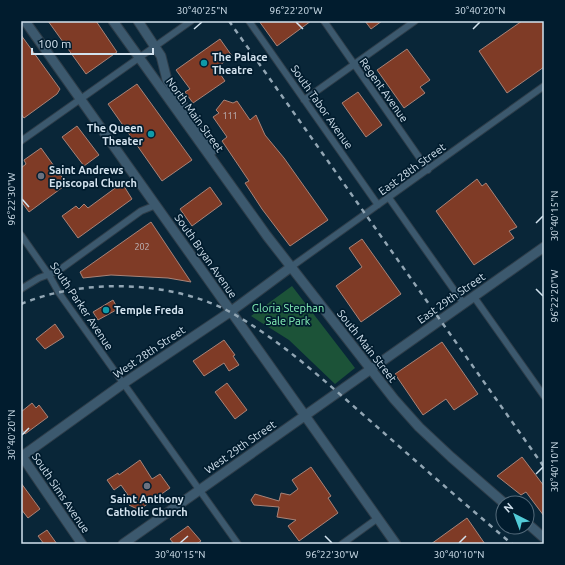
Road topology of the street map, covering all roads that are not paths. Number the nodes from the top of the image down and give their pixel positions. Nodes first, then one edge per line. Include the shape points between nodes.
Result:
1 (25, 21) edge
2 (113, 21) edge
3 (138, 21) edge
4 (191, 21) edge
5 (249, 21) edge
6 (324, 21) edge
7 (415, 21) edge
8 (156, 46) junction
9 (139, 58) junction
10 (354, 64) junction
11 (544, 86) edge
12 (81, 98) junction
13 (304, 100) junction
14 (21, 141) edge
15 (217, 166) junction
16 (428, 170) junction
17 (389, 198) junction
18 (156, 205) junction
19 (378, 205) junction
20 (21, 235) edge
21 (544, 247) edge
22 (291, 267) junction
23 (49, 275) junction
24 (21, 290) edge
25 (474, 297) junction
26 (464, 304) junction
27 (230, 312) junction
28 (370, 369) junction
29 (124, 383) junction
30 (544, 396) edge
31 (306, 414) junction
32 (21, 456) edge
33 (200, 490) junction
34 (495, 495) edge
35 (378, 518) junction
36 (535, 530) edge
37 (544, 538) edge
38 (82, 544) edge
39 (123, 544) edge
40 (238, 544) edge
41 (342, 544) edge
42 (396, 544) edge

1 - 12 street, South Bryan Avenue
2 - 9 street, North Main Street
3 - 8 street, North Main Street
4 - 8 street
5 - 13 street, South Tabor Avenue
6 - 10 street, Regent Avenue
7 - 10 street
8 - 9 street
8 - 15 street, North Main Street via 164,62 167,80 212,151
9 - 12 street
9 - 15 street, North Main Street
10 - 13 street
10 - 16 street, Regent Avenue
11 - 16 street, East 28th Street
12 - 14 street
12 - 18 street, South Bryan Avenue
13 - 19 street, South Tabor Avenue
15 - 22 street, South Main Street
16 - 17 street, East 28th Street
17 - 19 street, East 28th Street
17 - 26 street
18 - 23 street via 142,211
18 - 27 street, South Bryan Avenue
19 - 22 street, East 28th Street
20 - 23 street, South Parker Avenue
21 - 25 street, East 29th Street
22 - 27 street, West 28th Street
22 - 28 street, South Main Street
23 - 24 street via 39,278
23 - 29 street, South Parker Avenue via 59,293
25 - 26 street, East 29th Street
25 - 30 street
26 - 28 street, East 29th Street
27 - 29 street, West 28th Street
27 - 31 street, South Bryan Avenue
28 - 31 street, West 29th Street
28 - 34 street, South Main Street via 419,427
29 - 32 street, West 28th Street
29 - 33 street, South Parker Avenue
31 - 33 street, West 29th Street
31 - 35 street, South Bryan Avenue
32 - 38 street, South Sims Avenue
33 - 39 street, West 29th Street
33 - 40 street, South Parker Avenue
35 - 41 street
35 - 42 street, South Bryan Avenue
36 - 37 street

